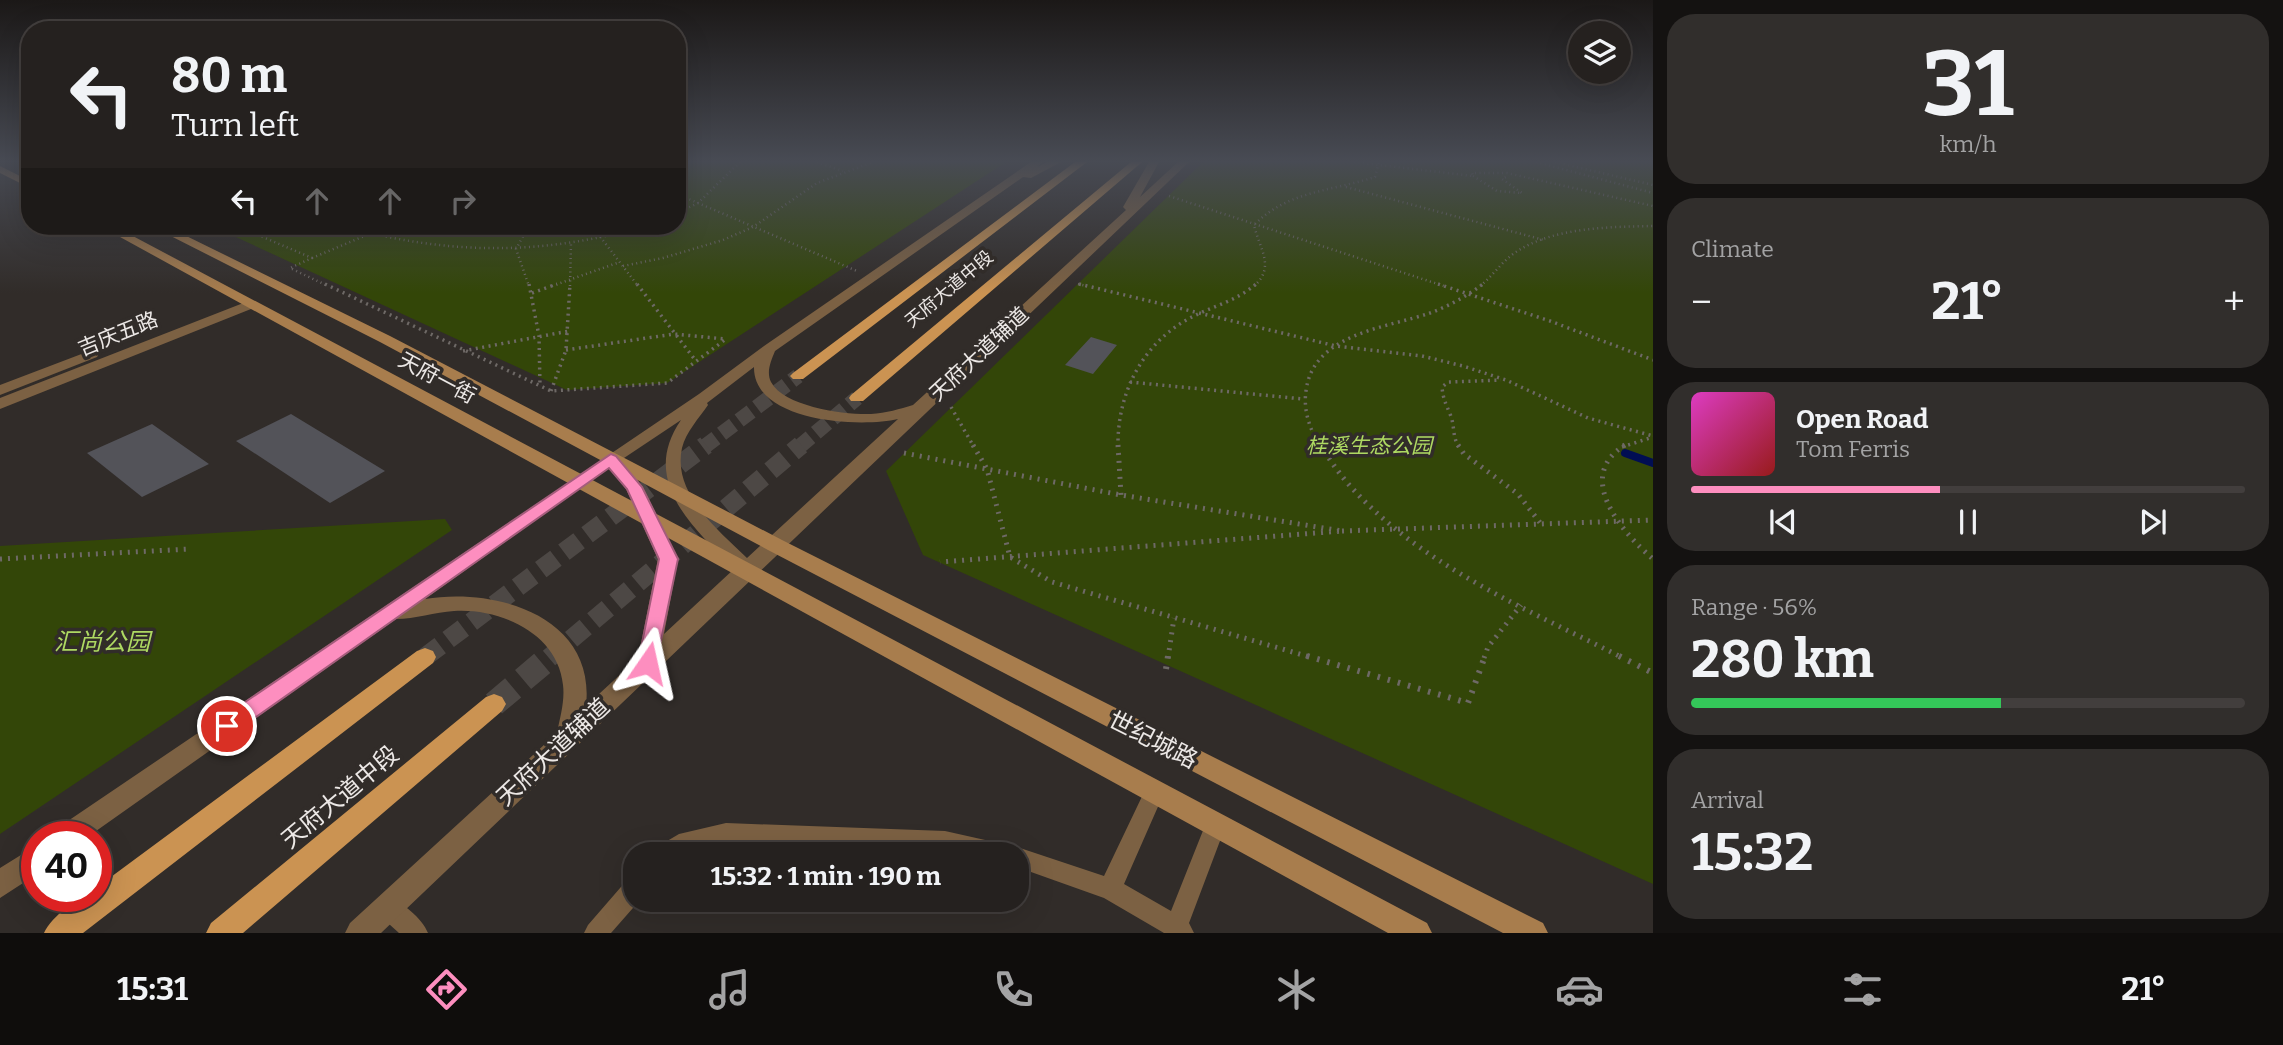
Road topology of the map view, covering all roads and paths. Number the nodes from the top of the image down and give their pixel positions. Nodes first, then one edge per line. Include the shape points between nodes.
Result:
1 (702, 206) edge
2 (782, 206) edge
3 (976, 206) edge
4 (1024, 206) edge
5 (1085, 206) edge
6 (1129, 206) edge
7 (1138, 206) edge
8 (1196, 206) edge
9 (1277, 206) edge
10 (1417, 206) edge
11 (1120, 222) junction
12 (1254, 225) junction
13 (1653, 226) edge
14 (753, 227) junction
15 (123, 235) edge
16 (175, 235) edge
17 (258, 235) edge
18 (367, 235) edge
19 (374, 235) edge
20 (524, 235) edge
21 (598, 235) edge
22 (612, 235) edge
23 (600, 238) junction
24 (1545, 240) junction
25 (571, 243) junction
26 (516, 249) junction
27 (312, 258) junction
28 (621, 264) junction
29 (847, 266) dead end
30 (568, 281) junction
31 (1078, 284) dead end
32 (532, 293) junction
33 (1468, 295) junction
34 (245, 301) junction
35 (1197, 312) junction
36 (569, 331) junction
37 (674, 334) junction
38 (539, 336) junction
39 (1336, 346) junction
40 (769, 349) junction
41 (566, 350) junction
42 (463, 351) junction
43 (1653, 360) edge
44 (696, 361) junction
45 (798, 376) tunnel mouth
46 (1506, 380) junction
47 (1130, 382) junction
48 (540, 386) junction
49 (0, 390) edge
50 (551, 391) junction
51 (705, 397) junction
52 (857, 398) tunnel mouth
53 (1303, 399) junction
54 (0, 404) edge
55 (951, 407) dead end
56 (921, 408) junction
57 (1653, 437) edge
58 (904, 453) dead end
59 (611, 459) junction
60 (987, 469) junction
61 (580, 481) junction
62 (680, 495) junction
63 (1121, 495) junction
64 (652, 519) junction
65 (1653, 520) edge
66 (1616, 522) junction
67 (1541, 524) junction
68 (1397, 529) junction
69 (1342, 531) junction
70 (775, 545) junction
71 (190, 548) dead end
72 (1010, 557) junction
73 (0, 559) edge
74 (1653, 559) edge
75 (940, 562) dead end
76 (747, 570) junction
77 (1521, 605) junction
78 (387, 615) junction
79 (1174, 618) junction
80 (425, 657) tunnel mouth
81 (648, 663) junction
82 (1167, 669) dead end
83 (1653, 673) edge
84 (494, 704) tunnel mouth
85 (568, 738) junction
86 (1154, 793) junction
87 (90, 821) edge
88 (1215, 825) junction
89 (685, 842) edge
90 (949, 842) edge
91 (1029, 861) edge
92 (21, 869) edge
93 (0, 884) edge
94 (1110, 889) junction
95 (623, 902) edge
96 (387, 908) junction
97 (1179, 930) edge
98 (59, 933) edge
99 (221, 933) edge
100 (360, 933) edge
101 (416, 933) edge
102 (596, 933) edge
103 (1417, 933) edge
104 (1533, 933) edge

1 - 14 path
2 - 14 path
3 - 40 street
4 - 45 main road, 天府大道中段
5 - 52 main road, 天府大道中段
6 - 11 street
7 - 11 street, 天府大道辅道
8 - 12 path
9 - 12 path via 1263,212
10 - 24 path
11 - 56 street, 天府大道辅道
12 - 33 path
12 - 35 path via 1265,256 1262,280
13 - 24 path
14 - 28 path via 696,249
14 - 29 path
15 - 34 main road, 天府一街
16 - 59 main road, 天府一街
17 - 27 path
18 - 27 path
19 - 26 path via 446,249
20 - 26 path
21 - 23 path
22 - 23 path
23 - 25 path
23 - 28 path
24 - 33 path via 1518,250
25 - 26 path
25 - 30 path
26 - 32 path
27 - 42 path via 290,268
28 - 30 path
28 - 37 path
30 - 32 path
30 - 36 path
31 - 35 path
32 - 38 path
33 - 39 path via 1431,312 1344,339
33 - 43 path
34 - 49 street, 吉庆五路
34 - 54 street, 吉庆五路
34 - 61 main road, 天府一街
35 - 39 path
35 - 47 path via 1157,345
36 - 38 path
36 - 41 path
37 - 41 path
37 - 44 path
37 - 44 path via 726,339
38 - 42 path
38 - 48 path
39 - 46 path via 1422,356
39 - 53 path via 1310,373
40 - 51 street
40 - 56 street via 761,371 765,386 781,400 809,411 864,419
41 - 50 path
42 - 48 path
44 - 50 path via 667,383
46 - 57 path via 1588,418
46 - 67 path via 1448,382 1442,387 1444,405 1464,454 1518,494
47 - 53 path
47 - 63 path via 1119,423
48 - 50 path
51 - 59 street
51 - 62 street via 674,446 671,464
53 - 68 path via 1310,427 1332,466
55 - 60 path
56 - 70 street, 天府大道辅道
57 - 66 path via 1622,447 1608,459 1602,475 1604,496
58 - 60 path
59 - 61 street
59 - 62 main road, 天府一街
59 - 64 street
60 - 63 path
60 - 72 path
61 - 64 main road, 天府一街
61 - 78 street
62 - 70 main road, 天府一街
62 - 76 street
63 - 69 path
64 - 76 main road, 天府一街
64 - 81 street via 668,559
65 - 66 path
66 - 67 path
66 - 74 path
67 - 68 path
68 - 69 path
68 - 77 path via 1432,555
69 - 72 path
70 - 76 street, 天府大道辅道
70 - 104 main road, 世纪城路
71 - 73 path
72 - 75 path
72 - 79 path via 1052,582
76 - 81 street, 天府大道辅道
76 - 86 main road, 世纪城路
77 - 79 path via 1488,647 1468,703
77 - 83 path
78 - 85 street via 438,603 473,602 508,608 532,621 556,641 569,664 575,688
78 - 87 street
79 - 82 path
80 - 98 main road
81 - 85 street, 天府大道辅道
84 - 99 main road, 天府大道中段
85 - 96 street, 天府大道辅道
86 - 88 main road, 世纪城路
86 - 94 lane
88 - 97 lane
88 - 103 main road, 世纪城路
89 - 90 lane via 726,833
91 - 94 lane
92 - 93 street
94 - 97 lane
95 - 102 lane
96 - 100 street, 天府大道辅道
96 - 101 lane

